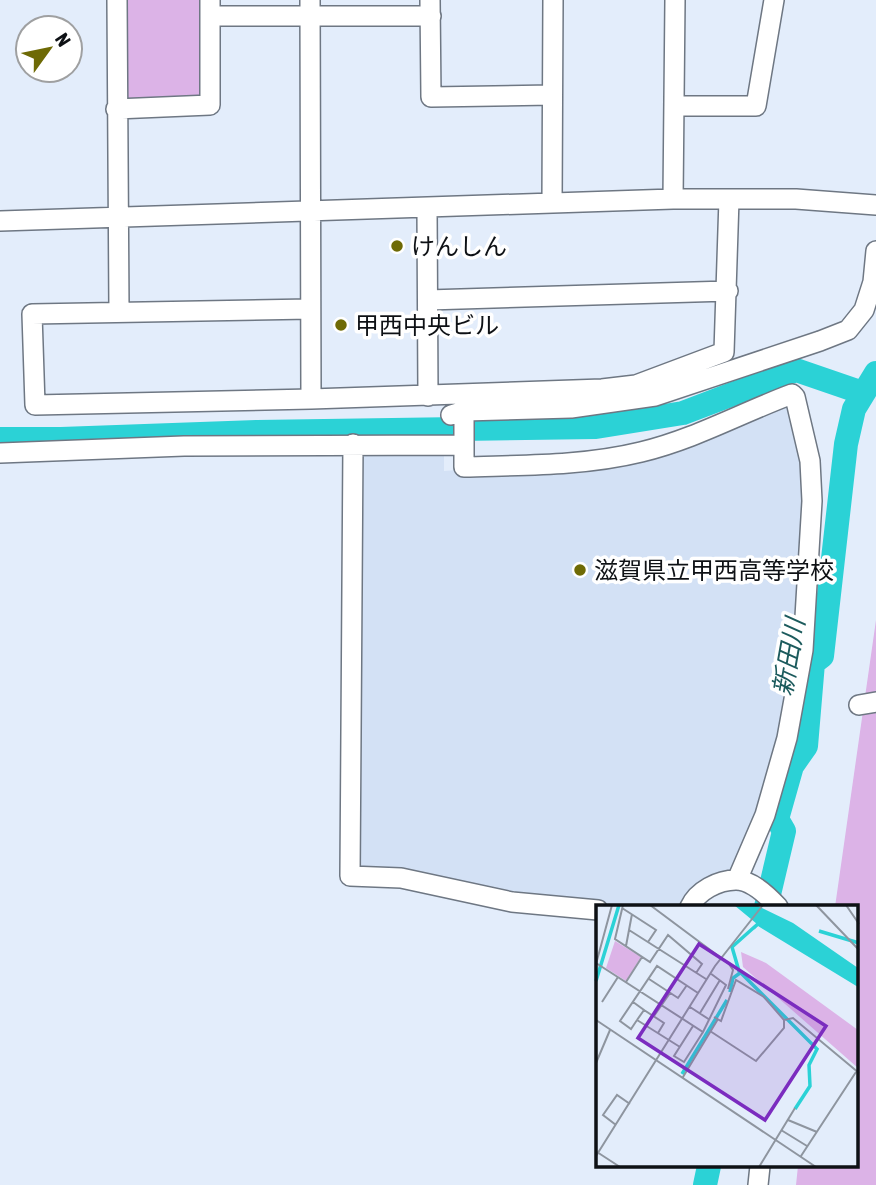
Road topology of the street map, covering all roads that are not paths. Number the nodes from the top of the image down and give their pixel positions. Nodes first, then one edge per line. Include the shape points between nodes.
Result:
1 (117, 0) edge
2 (553, 0) edge
3 (675, 0) edge
4 (774, 0) edge
5 (310, 7) edge
6 (210, 8) edge
7 (431, 8) edge
8 (552, 95) junction
9 (675, 107) junction
10 (116, 108) junction
11 (674, 199) junction
12 (729, 199) junction
13 (552, 203) junction
14 (876, 205) edge
15 (427, 208) junction
16 (309, 212) junction
17 (117, 218) junction
18 (0, 221) edge
19 (876, 251) edge
20 (728, 291) junction
21 (428, 300) junction
22 (310, 309) junction
23 (119, 311) junction
24 (428, 396) junction
25 (311, 399) junction
26 (464, 442) junction
27 (353, 444) junction
28 (0, 453) edge
29 (737, 880) junction
30 (691, 905) edge
31 (776, 905) edge
32 (596, 910) edge

1 - 10 street
2 - 8 street
3 - 9 street
4 - 9 street via 756,106
5 - 6 street
5 - 7 street
5 - 16 street
6 - 10 street via 210,105
7 - 8 street via 431,97
8 - 13 street
9 - 11 street
10 - 17 street
11 - 12 street
11 - 13 street
12 - 14 street
12 - 20 street
13 - 15 street
15 - 16 street
15 - 21 street
16 - 17 street
16 - 22 street
17 - 18 street
17 - 23 street
19 - 26 street via 864,310 849,330 655,396 571,408 460,414
20 - 21 street
20 - 24 street via 724,352 636,385
21 - 24 street
22 - 23 street
22 - 25 street
23 - 25 street via 32,314 35,405
24 - 25 street
26 - 27 street
26 - 29 street via 464,467 581,462 640,453 792,394 795,397 810,461 812,500 803,650 787,737 765,815
27 - 28 street
27 - 32 street via 350,876 401,878 512,902
29 - 30 street via 710,886
29 - 31 street via 763,891

